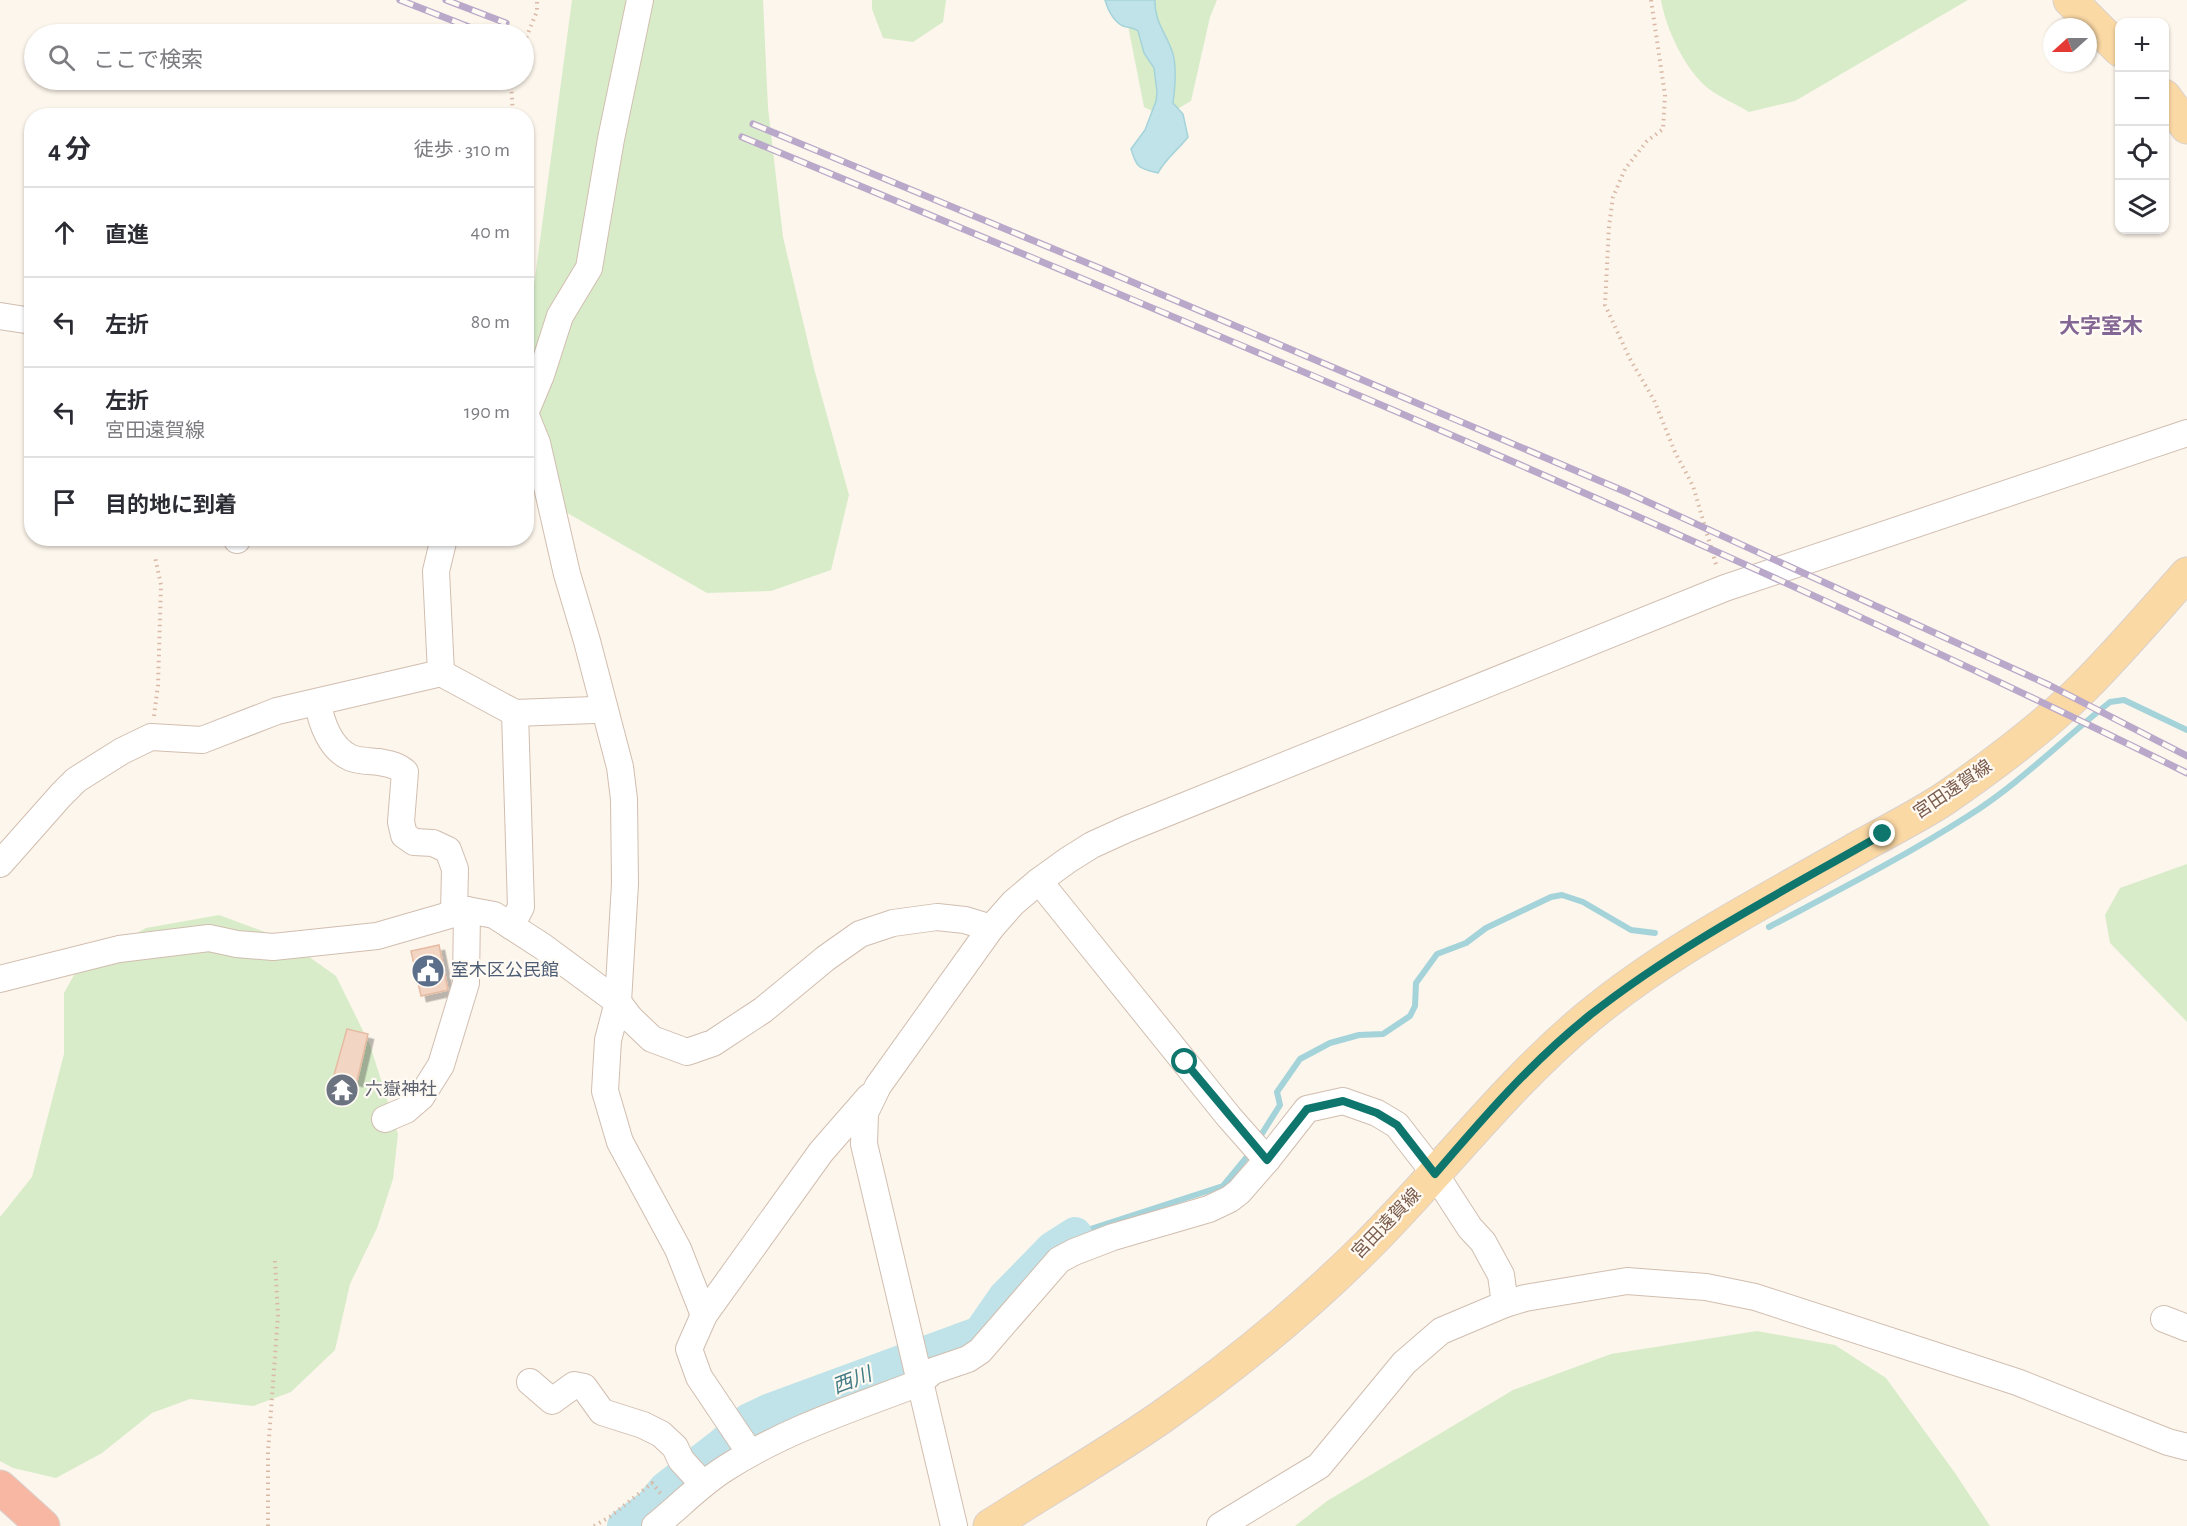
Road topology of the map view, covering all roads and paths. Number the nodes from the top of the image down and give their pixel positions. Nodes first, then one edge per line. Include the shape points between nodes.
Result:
1 (537, 0) edge
2 (640, 0) edge
3 (1651, 0) edge
4 (2070, 0) edge
5 (532, 24) edge
6 (2115, 45) edge
7 (512, 90) edge
8 (2169, 103) edge
9 (513, 108) edge
10 (2187, 127) edge
11 (0, 316) edge
12 (24, 320) edge
13 (534, 392) edge
14 (2187, 433) edge
15 (534, 436) edge
16 (442, 546) edge
17 (155, 557) dead end
18 (2187, 574) edge
19 (1725, 588) junction
20 (441, 673) junction
21 (318, 703) junction
22 (604, 707) junction
23 (515, 713) junction
24 (151, 737) junction
25 (0, 864) edge
26 (1038, 880) junction
27 (460, 912) junction
28 (511, 926) junction
29 (991, 928) junction
30 (0, 979) edge
31 (618, 1002) junction
32 (878, 1086) junction
33 (385, 1119) dead end
34 (1267, 1160) junction
35 (1435, 1174) junction
36 (274, 1261) dead end
37 (1505, 1304) junction
38 (704, 1315) junction
39 (530, 1382) dead end
40 (919, 1383) junction
41 (2187, 1447) edge
42 (750, 1453) junction
43 (652, 1483) dead end
44 (704, 1484) junction
45 (0, 1487) edge
46 (43, 1526) edge
47 (268, 1526) edge
48 (594, 1526) edge
49 (656, 1526) edge
50 (954, 1526) edge
51 (990, 1526) edge
52 (1220, 1526) edge

1 - 5 path
2 - 13 street via 589,268 560,316
3 - 19 path via 1665,95 1663,129 1647,141 1625,169 1613,197 1605,305 1693,486
4 - 6 main road
7 - 9 path
8 - 10 main road
11 - 12 street
14 - 19 street
15 - 22 street
16 - 20 street via 436,571
17 - 24 path via 161,585 158,685
18 - 35 main road, 宮田遠賀線 via 2083,689 2037,731 1941,801 1647,972 1533,1065
19 - 26 street via 1127,829 1092,845
20 - 21 street
20 - 23 street
21 - 24 street via 277,711 202,740
21 - 27 street via 336,747 350,758 398,766 405,772 401,822 404,835 414,842 433,843 447,850 455,869
22 - 23 street
22 - 31 street via 624,799 625,884
23 - 28 street via 521,907
24 - 25 street via 76,780
26 - 29 street
26 - 34 street
27 - 28 street via 494,915
27 - 30 street via 377,936 273,946 209,938 119,949
27 - 33 street via 466,983 441,1065 421,1097 406,1110
28 - 31 street
29 - 31 street via 937,917 893,923 860,934 763,1010 714,1043 687,1052 652,1039
29 - 32 street
31 - 38 street via 608,1040 605,1091 620,1142 678,1250
32 - 38 street via 820,1152
32 - 40 street via 865,1113 864,1144
34 - 35 street via 1307,1109 1343,1101 1397,1125
34 - 40 street via 1230,1199 1209,1209 1113,1237 1059,1260 980,1351 933,1371
35 - 37 street via 1470,1228 1484,1242 1501,1275
35 - 51 main road, 宮田遠賀線 via 1367,1246 1226,1370 1158,1419
36 - 47 path via 278,1315 268,1452
37 - 41 street via 1627,1281 1706,1287 1755,1297 2017,1382
37 - 52 street via 1441,1331 1404,1363 1319,1466
38 - 42 street via 689,1349 699,1377
39 - 44 street via 552,1401 574,1385 584,1387 602,1412 661,1434
40 - 42 street via 785,1435
40 - 50 street
42 - 44 street
43 - 48 path
44 - 49 street
45 - 46 highway

